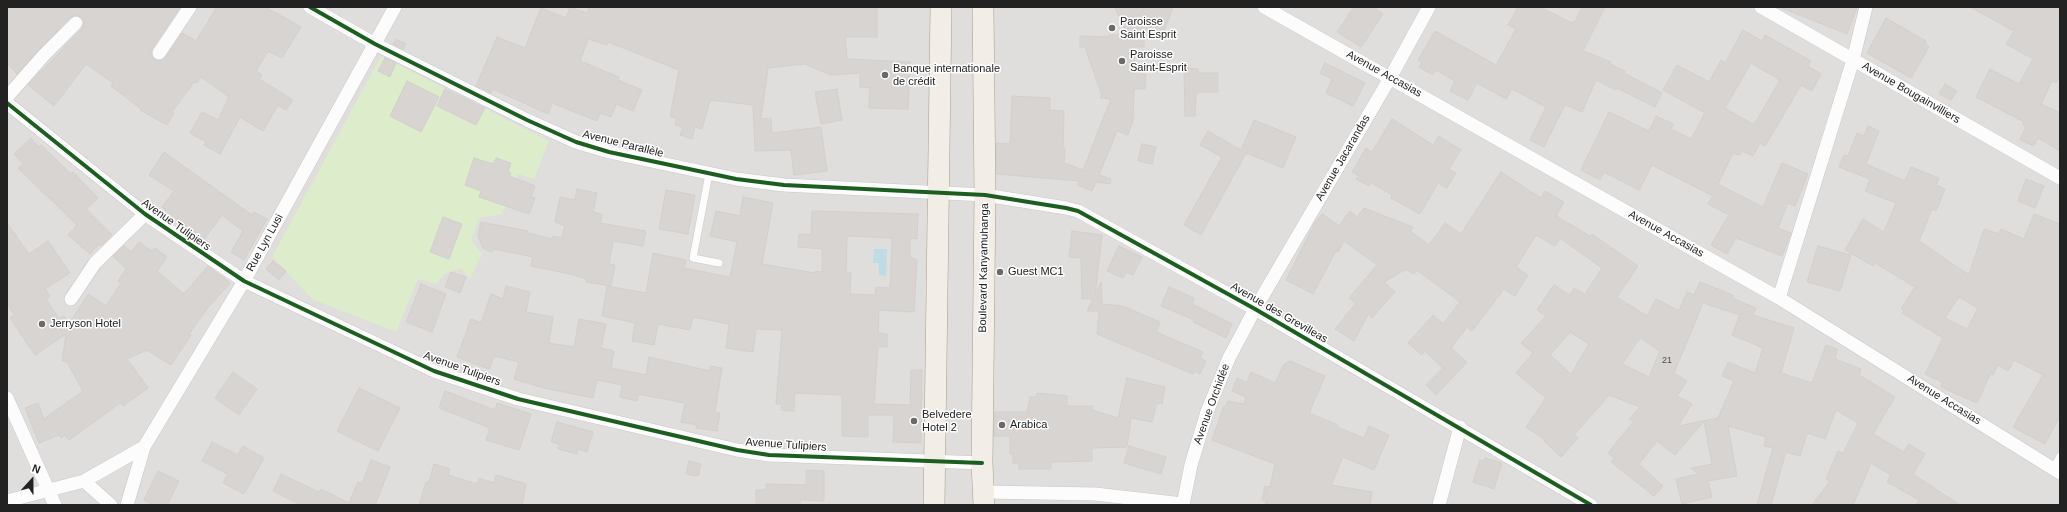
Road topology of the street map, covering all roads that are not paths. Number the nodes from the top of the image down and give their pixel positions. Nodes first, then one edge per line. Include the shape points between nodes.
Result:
1 (190, 7) edge
2 (310, 7) edge
3 (395, 7) edge
4 (941, 7) edge
5 (983, 7) edge
6 (1264, 7) edge
7 (1429, 7) edge
8 (1761, 7) edge
9 (1866, 7) edge
10 (76, 23) dead end
11 (374, 44) junction
12 (159, 53) dead end
13 (1853, 60) junction
14 (1390, 78) junction
15 (7, 97) edge
16 (7, 103) edge
17 (709, 174) junction
18 (2060, 178) edge
19 (937, 193) junction
20 (985, 195) junction
21 (145, 214) junction
22 (719, 263) dead end
23 (244, 281) junction
24 (1779, 298) junction
25 (71, 299) dead end
26 (1255, 309) junction
27 (7, 398) edge
28 (1460, 427) junction
29 (144, 447) junction
30 (2060, 456) edge
31 (934, 462) junction
32 (982, 463) junction
33 (2057, 471) edge
34 (84, 481) junction
35 (50, 490) junction
36 (984, 498) edge
37 (7, 502) edge
38 (1183, 504) edge
39 (55, 505) edge
40 (111, 505) edge
41 (127, 505) edge
42 (934, 505) edge
43 (1439, 505) edge
44 (1592, 505) edge

1 - 12 street
2 - 11 street, Avenue Parallèle
3 - 11 street, Rue Lyn Lusi
4 - 19 main road
5 - 20 main road, Boulevard Kanyamuhanga
6 - 14 street, Avenue Accasias
7 - 14 street, Avenue Jacarandas
8 - 13 street, Avenue Bougainvilliers
9 - 13 street
10 - 15 street via 44,54
11 - 17 street, Avenue Parallèle via 576,142 609,152
11 - 23 street, Rue Lyn Lusi
13 - 18 street, Avenue Bougainvilliers
13 - 24 street
14 - 24 street, Avenue Accasias
14 - 26 street, Avenue Jacarandas
16 - 21 street, Avenue Tulipiers
17 - 19 street, Avenue Parallèle via 784,185
17 - 22 lane via 693,258
19 - 20 street, Avenue des Grevilleas
19 - 31 main road
20 - 26 street, Avenue des Grevilleas via 1078,212
20 - 32 main road, Boulevard Kanyamuhanga
21 - 23 street, Avenue Tulipiers
21 - 25 street via 96,263
23 - 29 street, Rue Lyn Lusi
23 - 31 street, Avenue Tulipiers via 434,371 518,399 737,450 769,455
24 - 33 street, Avenue Accasias
26 - 28 street, Avenue des Grevilleas
26 - 38 street, Avenue Orchidée via 1229,358 1207,412 1191,465
27 - 35 street
28 - 43 street
28 - 44 street, Avenue des Grevilleas
29 - 34 street, Rue Lyn Lusi
29 - 41 street
30 - 33 lane
31 - 32 street, Avenue Tulipiers
31 - 42 main road
32 - 36 main road, Boulevard Kanyamuhanga
34 - 35 street, Rue Lyn Lusi
34 - 40 street
35 - 37 street, Rue Lyn Lusi
35 - 39 street
36 - 38 street via 1095,494

